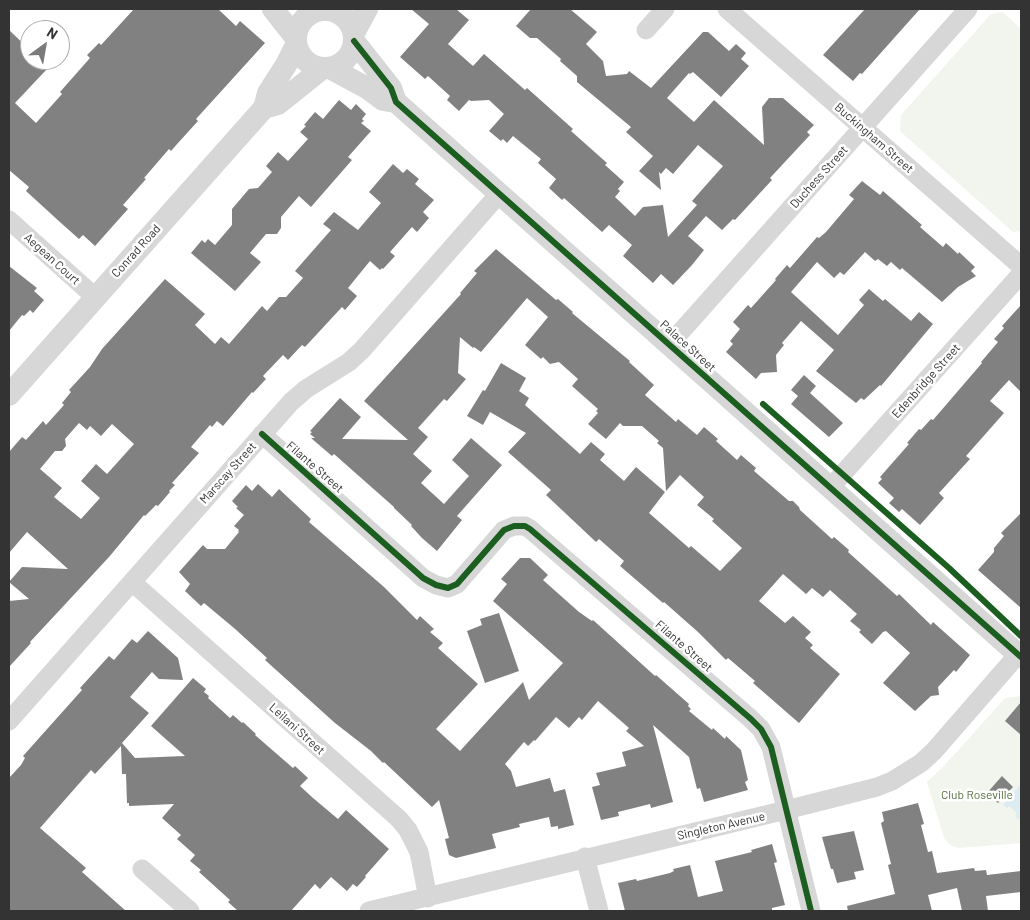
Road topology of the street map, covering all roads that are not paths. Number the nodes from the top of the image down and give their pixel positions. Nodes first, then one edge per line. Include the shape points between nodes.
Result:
1 (273, 9) edge
2 (324, 9) edge
3 (367, 9) edge
4 (665, 9) edge
5 (727, 9) edge
6 (968, 9) edge
7 (646, 30) dead end
8 (354, 37) junction
9 (296, 41) junction
10 (327, 68) junction
11 (396, 102) junction
12 (264, 108) junction
13 (862, 128) junction
14 (499, 194) junction
15 (9, 220) edge
16 (1021, 266) edge
17 (1021, 274) edge
18 (95, 297) junction
19 (669, 345) junction
20 (9, 395) edge
21 (262, 434) junction
22 (830, 488) junction
23 (132, 582) junction
24 (1020, 654) edge
25 (9, 721) edge
26 (786, 810) junction
27 (585, 858) junction
28 (142, 869) dead end
29 (428, 898) junction
30 (190, 911) edge
31 (369, 911) edge
32 (599, 911) edge
33 (811, 911) edge

1 - 9 street
2 - 8 street via 342,15 351,26
2 - 9 street via 306,16 297,29
3 - 8 street
4 - 7 street
5 - 13 street, Buckingham Street
6 - 13 street, Duchess Street
8 - 10 street via 350,55
8 - 11 street, Palace Street via 391,88
9 - 10 street via 303,58 315,67
9 - 12 street, Conrad Road via 268,93
10 - 11 street, Palace Street via 383,100
10 - 12 street, Conrad Road via 278,104
11 - 14 street, Palace Street
12 - 18 street, Conrad Road
13 - 16 street, Buckingham Street
13 - 19 street, Duchess Street
14 - 19 street, Palace Street
14 - 21 street, Marscay Street via 362,350 298,396
15 - 18 street, Aegean Court
17 - 22 street, Edenbridge Street
18 - 20 street, Conrad Road
19 - 22 street, Palace Street
21 - 23 street, Marscay Street
21 - 26 street, Filante Street via 423,578 449,591 504,530 514,526 530,529 761,730 771,747
22 - 24 street, Palace Street
23 - 25 street, Marscay Street
23 - 29 street, Leilani Street via 399,819 419,852
24 - 26 street, Singleton Avenue via 934,751 906,774 877,787
26 - 27 street, Singleton Avenue
26 - 33 street, Filante Street
27 - 29 street, Singleton Avenue
27 - 32 street
28 - 30 street
29 - 31 street, Singleton Avenue

